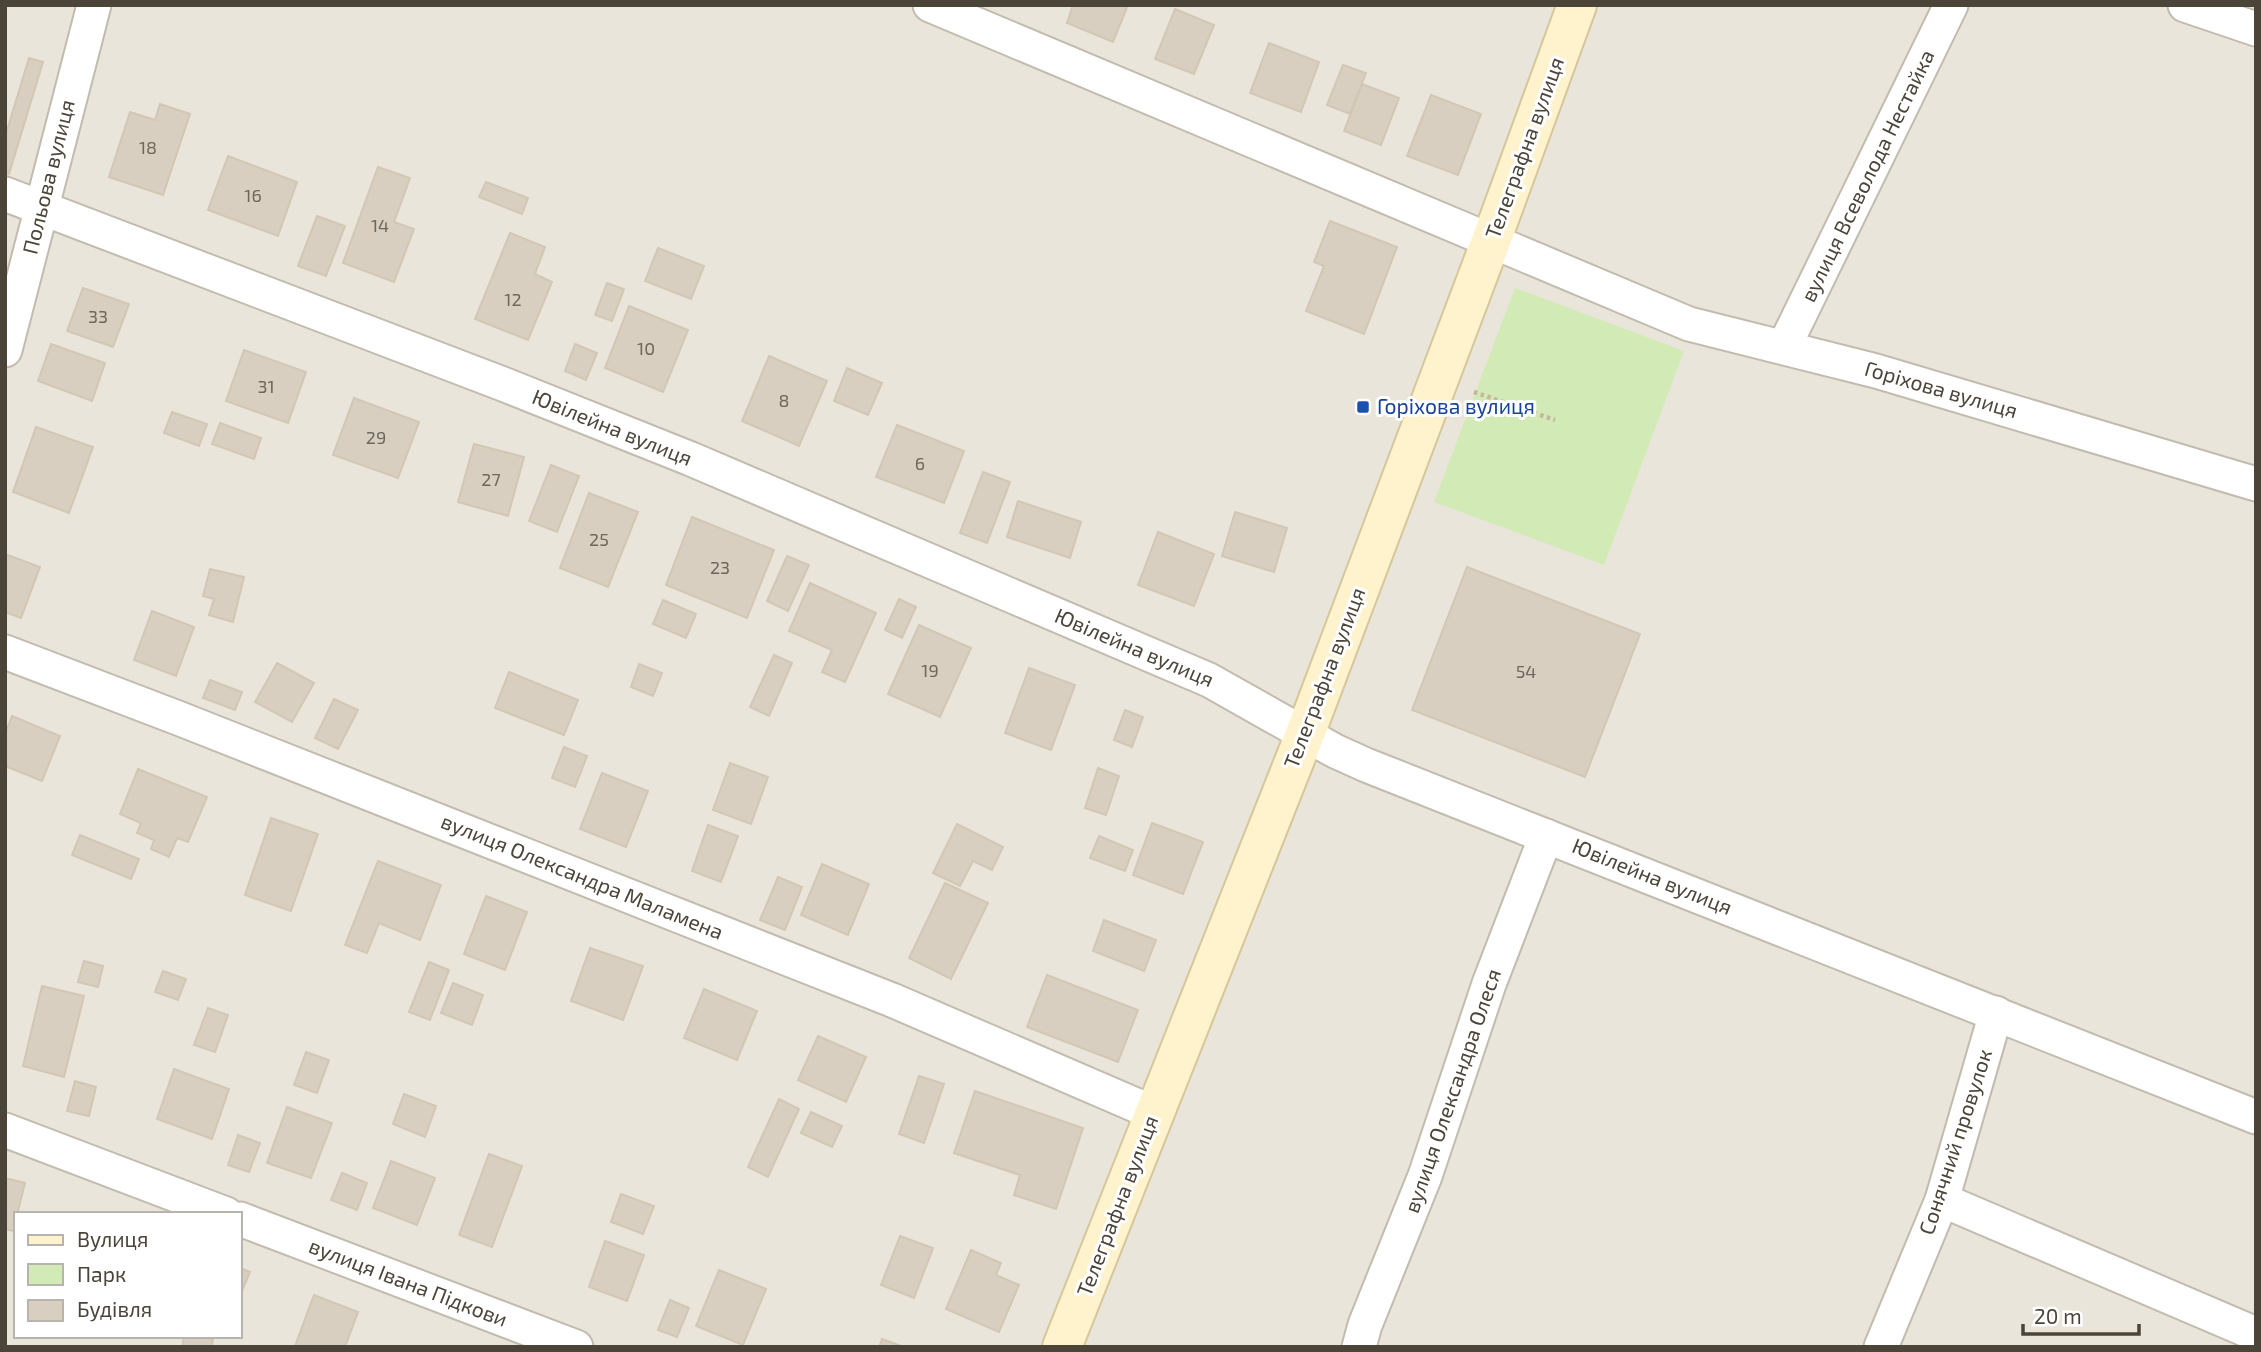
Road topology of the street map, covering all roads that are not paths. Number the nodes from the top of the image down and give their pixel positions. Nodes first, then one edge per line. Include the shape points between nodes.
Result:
1 (94, 5) edge
2 (930, 5) edge
3 (1577, 5) edge
4 (1951, 5) edge
5 (2185, 5) edge
6 (2256, 29) edge
7 (5, 194) edge
8 (42, 207) junction
9 (1491, 241) junction
10 (1784, 347) junction
11 (5, 350) edge
12 (2256, 484) edge
13 (5, 652) edge
14 (1305, 734) junction
15 (1546, 836) junction
16 (1996, 1013) junction
17 (1154, 1113) junction
18 (2256, 1117) edge
19 (5, 1130) edge
20 (1942, 1200) junction
21 (221, 1212) edge
22 (242, 1220) edge
23 (2256, 1334) edge
24 (576, 1347) edge
25 (1062, 1347) edge
26 (1359, 1347) edge
27 (1881, 1347) edge

1 - 8 street, Польова вулиця
2 - 9 street, Горіхова вулиця
3 - 9 street, Телеграфна вулиця
4 - 10 street, вулиця Всеволода Нестайка
5 - 6 street
7 - 8 street, Ювілейна вулиця
8 - 11 street, Польова вулиця
8 - 14 street, Ювілейна вулиця via 691,459 1209,680
9 - 10 street, Горіхова вулиця via 1678,320
9 - 14 street, Телеграфна вулиця
10 - 12 street, Горіхова вулиця
13 - 17 street, вулиця Олександра Маламена via 892,1000
14 - 15 street, Ювілейна вулиця via 1366,765
14 - 17 street, Телеграфна вулиця
15 - 16 street, Ювілейна вулиця
15 - 26 street, вулиця Олександра Олеся
16 - 18 street, Ювілейна вулиця
16 - 20 street, Сонячний провулок
17 - 25 street, Телеграфна вулиця
19 - 21 street
20 - 23 street
20 - 27 street, Сонячний провулок
22 - 24 street, вулиця Івана Підкови

